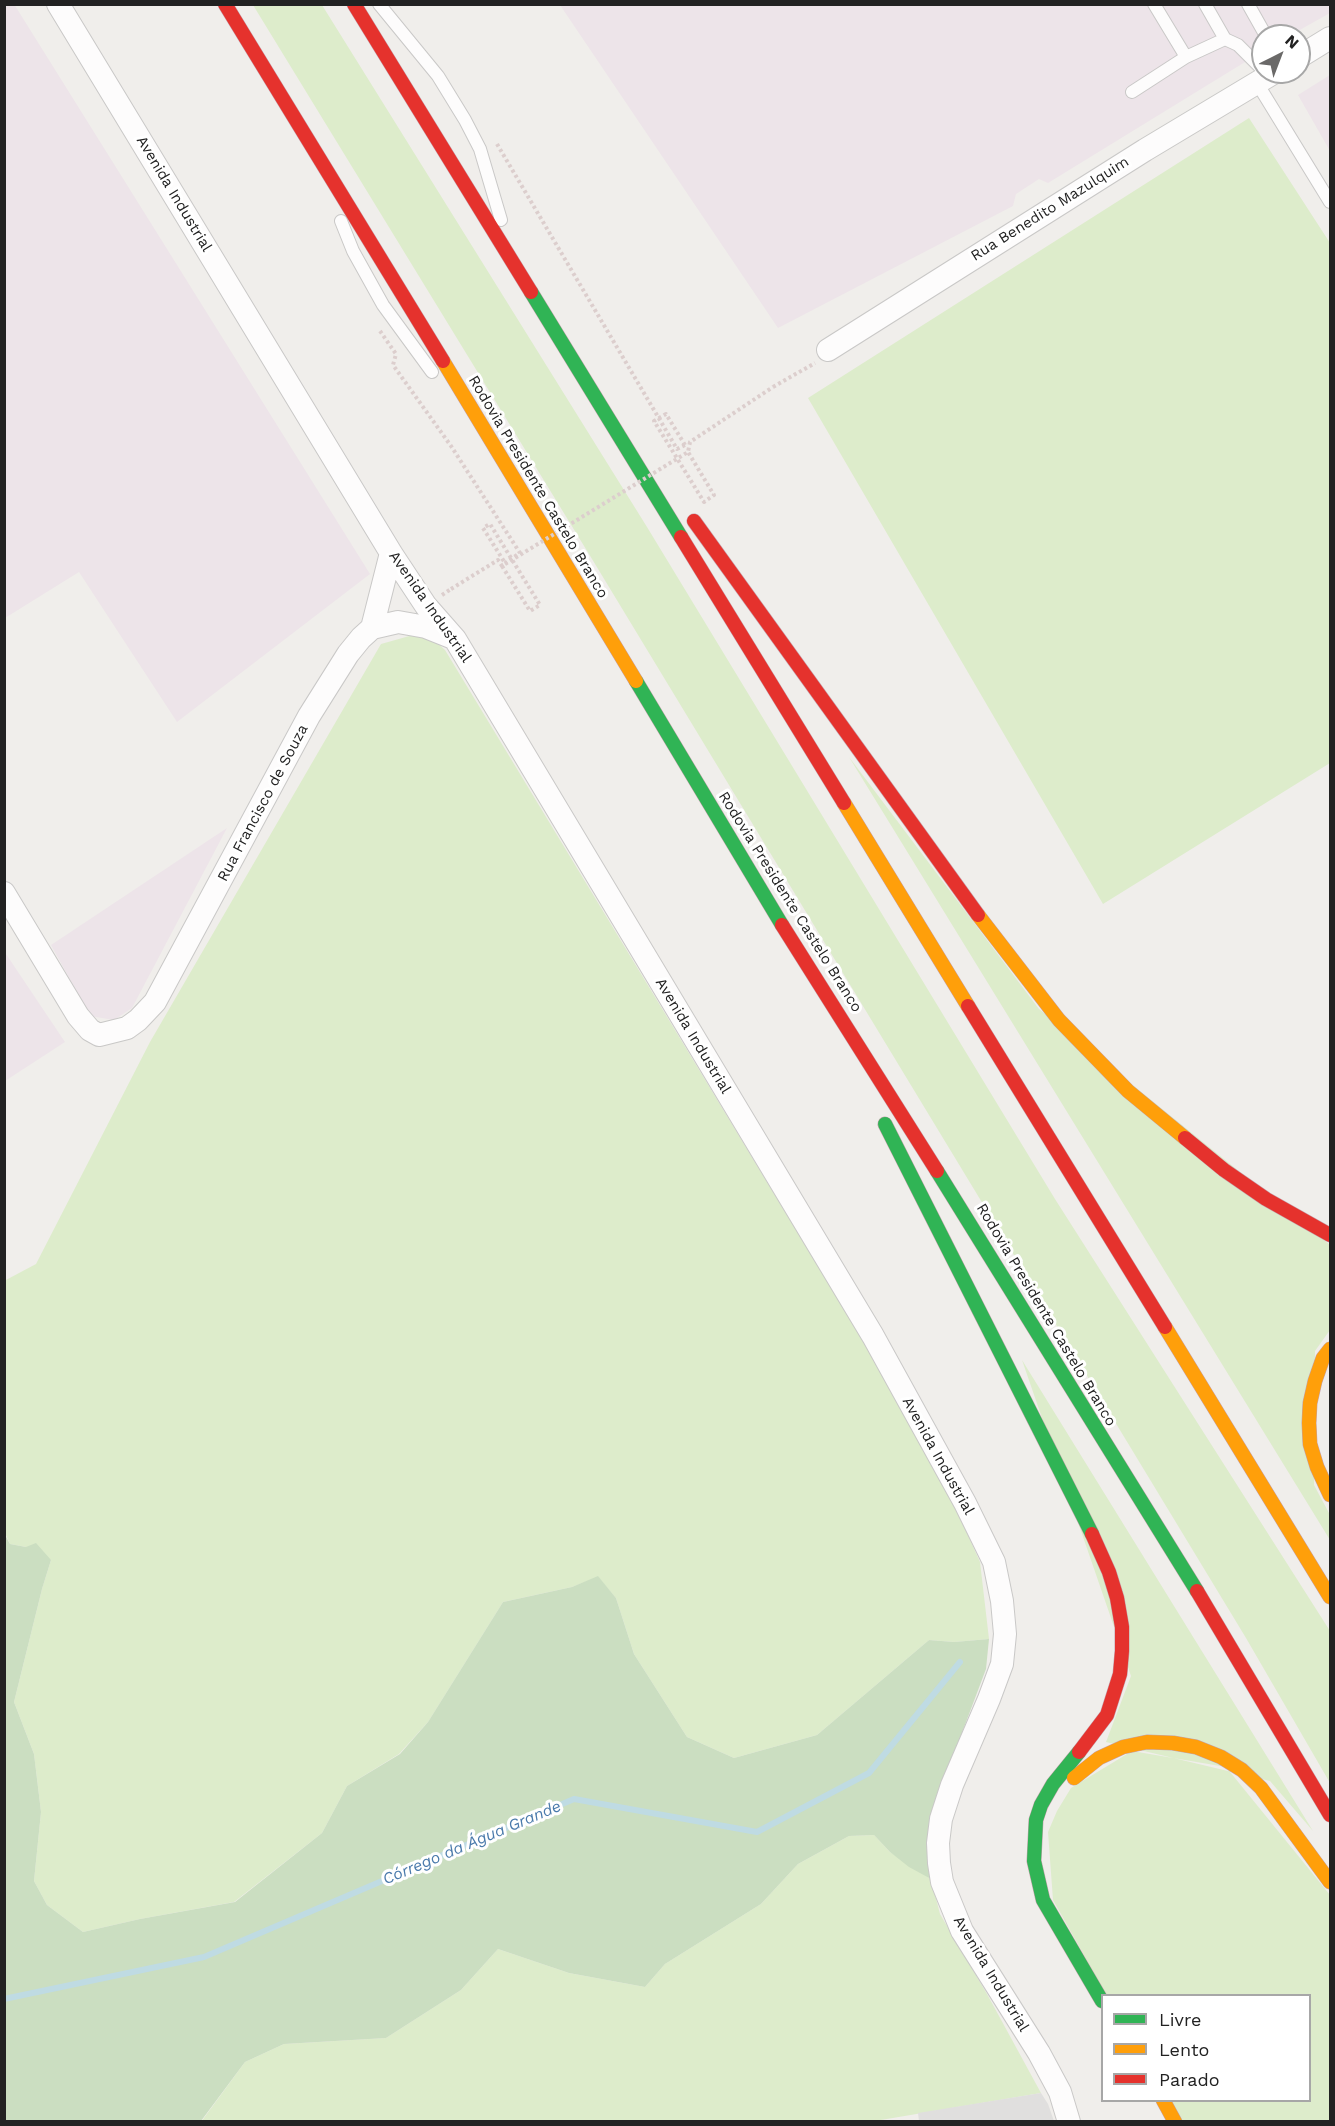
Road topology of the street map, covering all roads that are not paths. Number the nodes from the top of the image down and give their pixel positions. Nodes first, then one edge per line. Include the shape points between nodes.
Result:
1 (58, 4) edge
2 (225, 4) edge
3 (354, 4) edge
4 (379, 4) edge
5 (1154, 4) edge
6 (1205, 4) edge
7 (1248, 4) edge
8 (1259, 24) edge
9 (1330, 38) edge
10 (1225, 39) junction
11 (1311, 50) edge
12 (1186, 57) junction
13 (1251, 58) edge
14 (1251, 83) edge
15 (1271, 84) edge
16 (1132, 92) dead end
17 (316, 152) junction
18 (1330, 202) edge
19 (512, 262) junction
20 (828, 350) road end
21 (570, 356) junction
22 (500, 455) junction
23 (656, 471) dead end
24 (685, 509) dead end
25 (391, 553) junction
26 (372, 628) junction
27 (455, 639) junction
28 (4, 893) edge
29 (783, 926) junction
30 (858, 1072) dead end
31 (880, 1114) dead end
32 (1330, 1235) edge
33 (1330, 1349) edge
34 (1330, 1495) edge
35 (1330, 1597) edge
36 (1330, 1815) edge
37 (1035, 1840) junction
38 (1330, 1882) edge
39 (1101, 1999) edge
40 (1156, 2104) edge
41 (1069, 2121) edge
42 (1175, 2121) edge

1 - 25 street, Avenida Industrial
2 - 17 highway, Rodovia Presidente Castelo Branco
3 - 19 highway
4 - 19 lane via 438,76 480,149
5 - 12 lane
6 - 10 lane
7 - 8 lane
9 - 11 street
10 - 12 lane
10 - 13 lane
12 - 16 lane
14 - 20 street, Rua Benedito Mazulquim
15 - 18 lane
17 - 22 highway, Rodovia Presidente Castelo Branco
17 - 22 lane via 353,251 383,305
19 - 21 highway
21 - 23 highway
21 - 35 highway
22 - 29 highway, Rodovia Presidente Castelo Branco
24 - 32 highway via 981,920 1059,1020 1128,1091 1224,1170
25 - 26 street
25 - 27 street, Avenida Industrial via 426,606
26 - 27 street via 410,623
26 - 28 street, Rua Francisco de Souza via 348,654 309,716 155,1002 127,1028 99,1035 90,1030
27 - 41 street, Avenida Industrial via 873,1336 993,1562 1005,1634 1002,1664 941,1819 939,1863 942,1882 962,1931 1039,2053 1060,2091
29 - 30 highway
29 - 36 highway, Rodovia Presidente Castelo Branco via 1182,1566
31 - 37 highway via 1093,1536 1117,1598 1122,1651 1120,1674 1107,1715 1053,1784 1036,1820
33 - 34 highway via 1315,1381 1309,1423 1310,1444
37 - 38 highway via 1060,1792 1099,1758 1147,1742 1173,1743 1221,1757 1248,1776
37 - 39 highway via 1034,1862 1043,1900
40 - 42 highway

